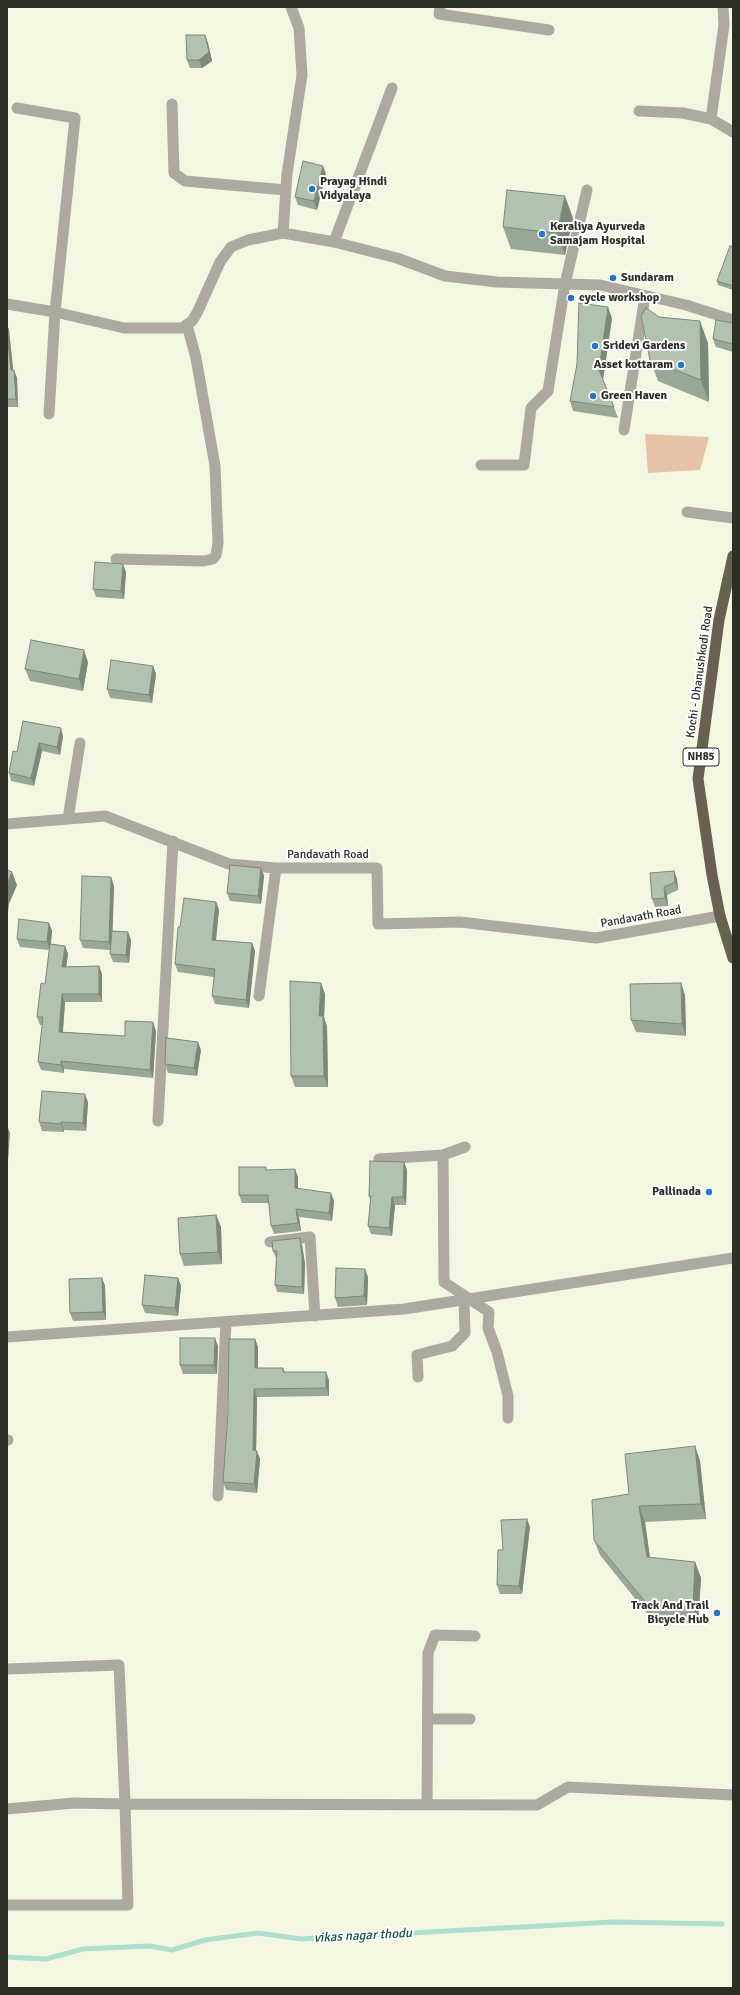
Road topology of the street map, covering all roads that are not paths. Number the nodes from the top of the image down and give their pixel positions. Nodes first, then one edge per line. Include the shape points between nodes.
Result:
1 (291, 7) edge
2 (440, 7) edge
3 (723, 7) edge
4 (549, 30) dead end
5 (392, 88) dead end
6 (172, 104) dead end
7 (18, 108) dead end
8 (639, 111) dead end
9 (711, 119) junction
10 (733, 132) edge
11 (286, 190) junction
12 (587, 190) dead end
13 (283, 233) junction
14 (334, 242) junction
15 (565, 284) junction
16 (645, 296) junction
17 (7, 304) edge
18 (55, 312) junction
19 (733, 320) edge
20 (187, 325) junction
21 (49, 414) dead end
22 (624, 430) dead end
23 (481, 465) dead end
24 (687, 512) dead end
25 (733, 518) edge
26 (733, 556) edge
27 (116, 559) dead end
28 (80, 742) dead end
29 (68, 819) junction
30 (7, 824) edge
31 (173, 841) junction
32 (276, 868) junction
33 (720, 916) junction
34 (733, 958) edge
35 (259, 996) dead end
36 (158, 1121) dead end
37 (465, 1147) dead end
38 (443, 1155) junction
39 (379, 1159) dead end
40 (270, 1242) dead end
41 (733, 1258) edge
42 (467, 1300) junction
43 (315, 1316) junction
44 (226, 1322) junction
45 (7, 1336) edge
46 (418, 1378) dead end
47 (508, 1418) dead end
48 (218, 1496) dead end
49 (475, 1636) dead end
50 (7, 1669) edge
51 (428, 1718) junction
52 (470, 1719) dead end
53 (733, 1795) edge
54 (125, 1804) junction
55 (427, 1805) junction
56 (7, 1809) edge
57 (7, 1904) edge

1 - 11 street via 299,28 302,75
2 - 4 street via 439,14
3 - 9 street via 724,25
5 - 14 street
6 - 11 street via 174,173 185,181
7 - 18 street via 75,118
8 - 9 street via 683,113
9 - 10 street
11 - 13 street
12 - 15 street
13 - 14 street
13 - 20 street via 248,240 231,247 220,262 197,313
14 - 15 street via 397,258 445,276 497,282
15 - 16 street via 600,285
15 - 23 street via 548,391 531,408 524,465
16 - 19 street via 686,305
16 - 22 street
17 - 18 street
18 - 20 street via 124,328 182,328
18 - 21 street
20 - 27 street via 196,358 215,466 218,543 216,555 213,559 204,561
24 - 25 street
26 - 33 highway, Kochi - Dhanushkodi Road / NH85 via 719,620 698,779
28 - 29 street
29 - 30 street, Pandavath Road
29 - 31 street, Pandavath Road via 105,816
31 - 32 street, Pandavath Road via 229,864
31 - 36 street
32 - 33 street, Pandavath Road via 377,868 378,924 460,922 596,938
32 - 35 street
33 - 34 highway, Kochi - Dhanushkodi Road / NH85
37 - 38 street
38 - 39 street
38 - 42 street via 444,1282
40 - 43 street via 310,1237
41 - 42 street
42 - 43 street via 404,1309
42 - 46 street via 465,1333 452,1346 417,1355
42 - 47 street via 489,1312 488,1328 508,1396
43 - 44 street
44 - 45 street
44 - 48 street
49 - 51 street via 435,1635 428,1653
50 - 54 street via 119,1665
51 - 52 street
51 - 55 street
53 - 55 street via 568,1787 537,1805
54 - 55 street
54 - 56 street via 74,1803
54 - 57 street via 128,1905

